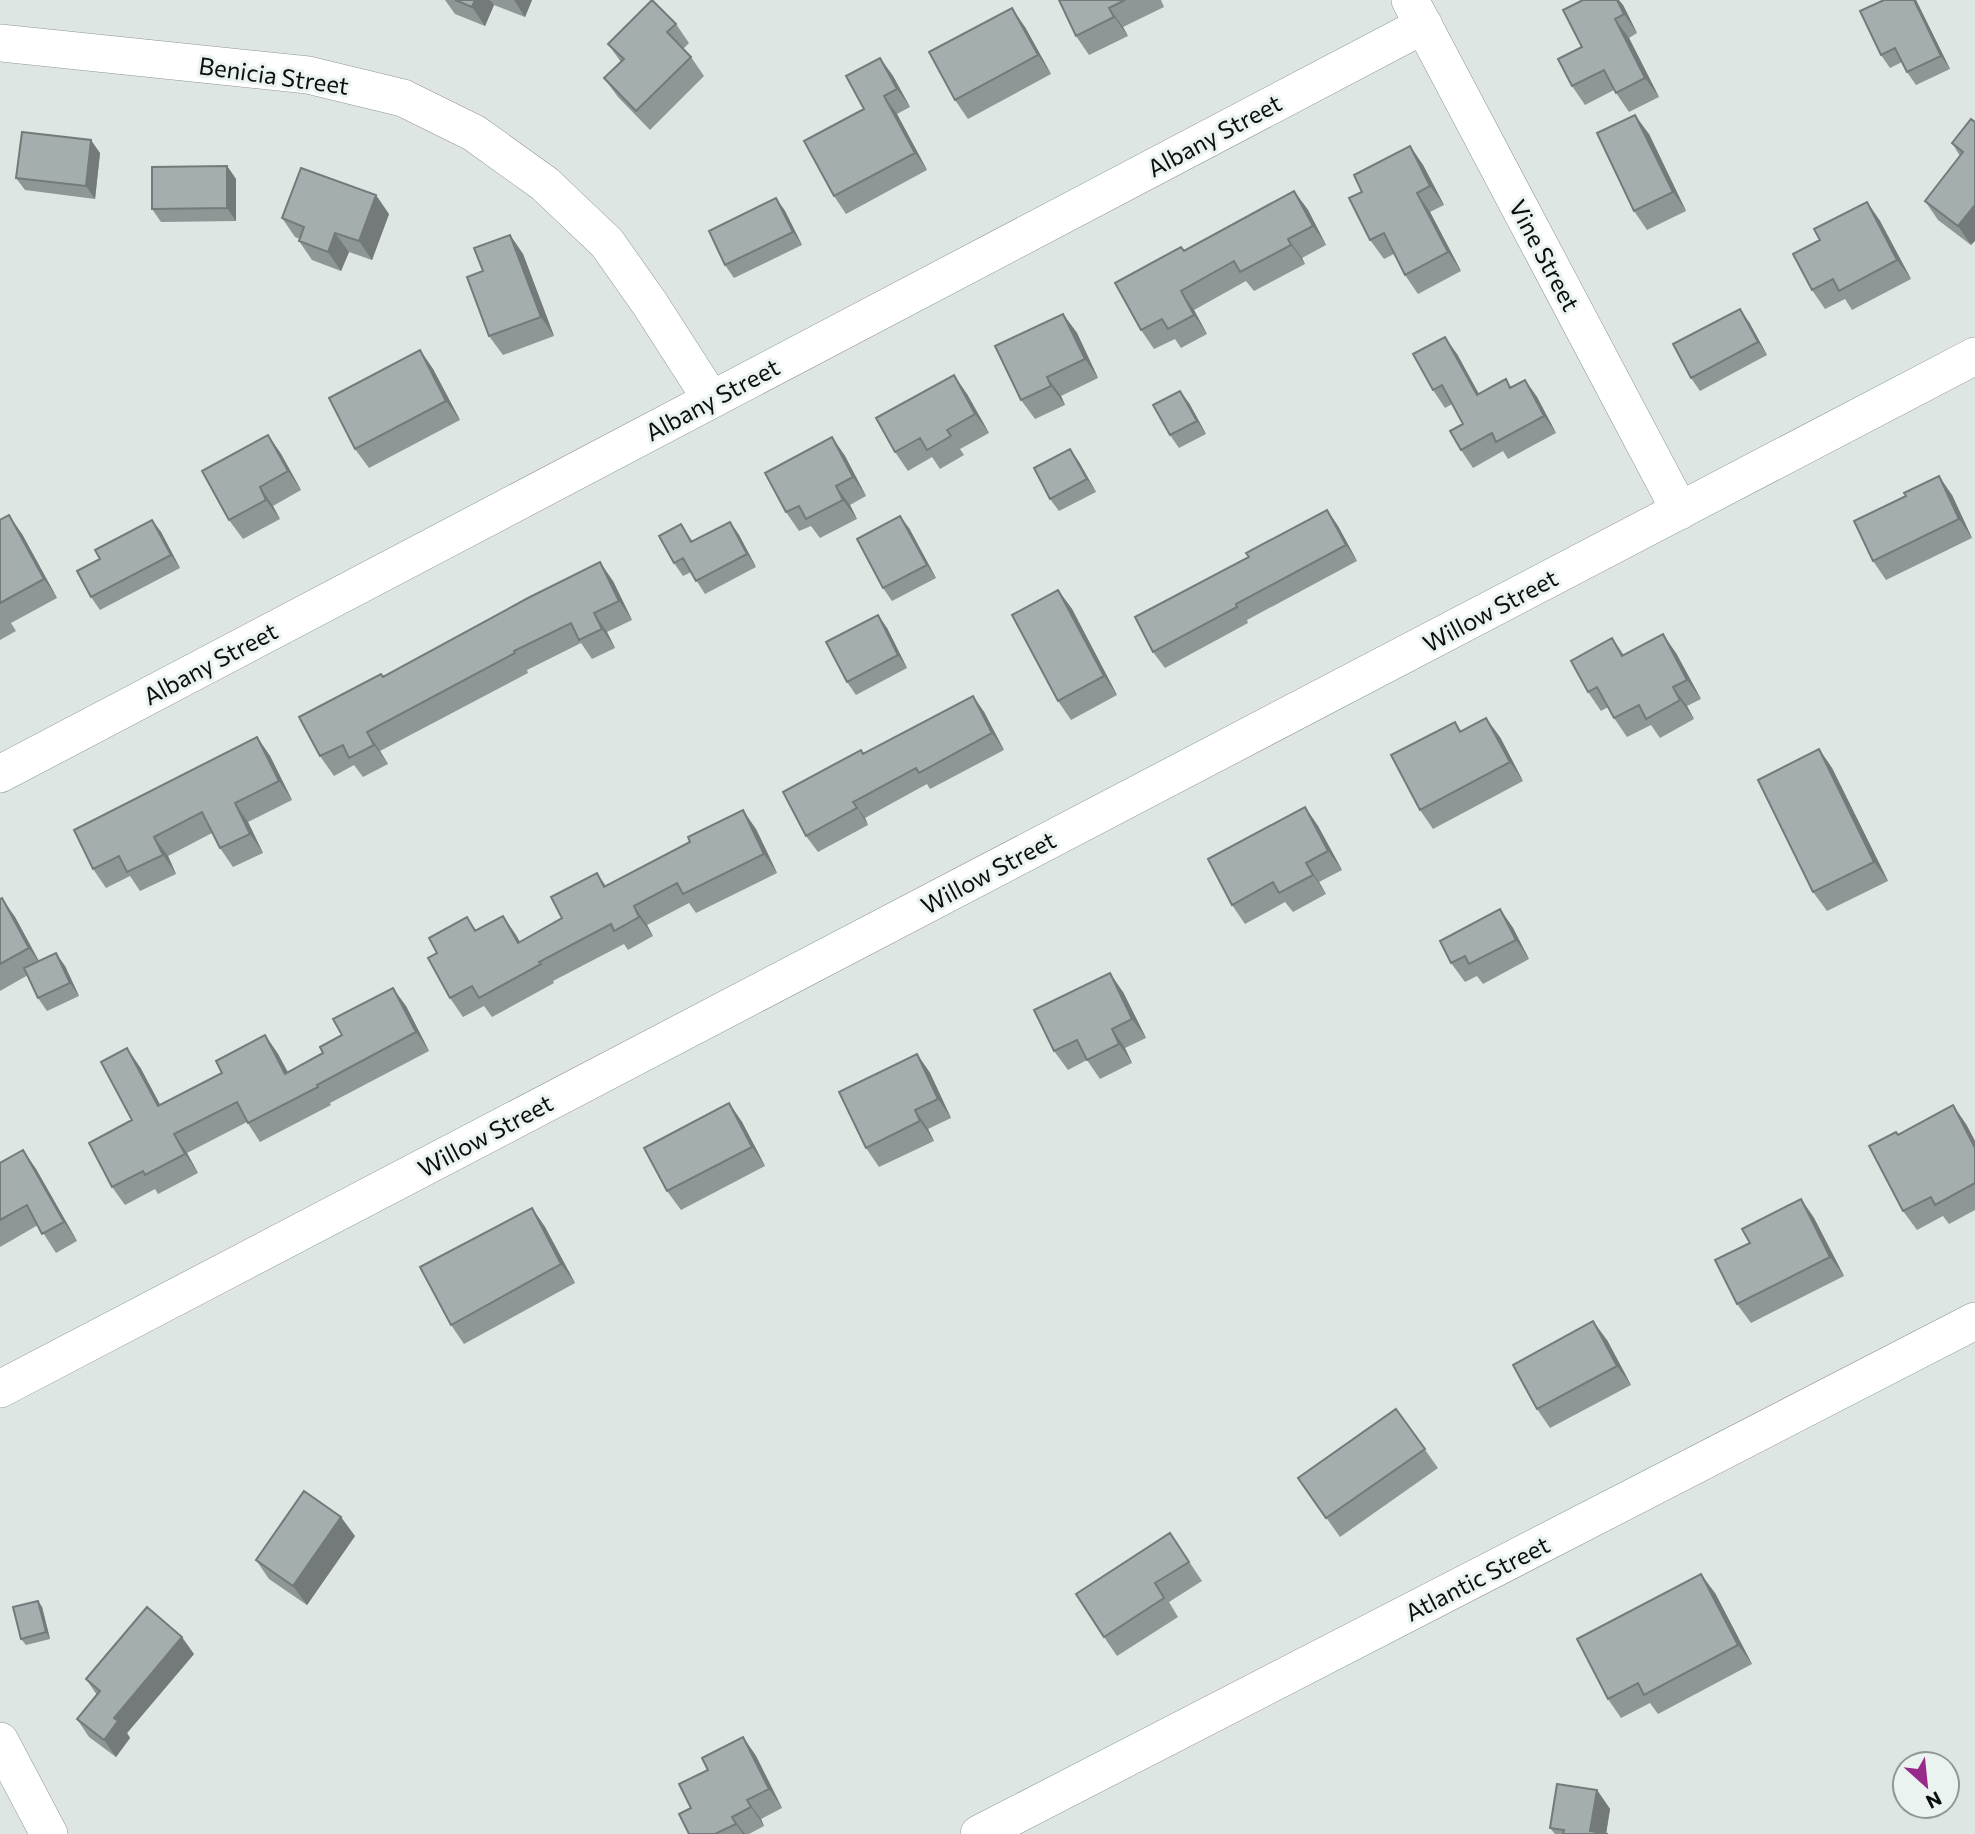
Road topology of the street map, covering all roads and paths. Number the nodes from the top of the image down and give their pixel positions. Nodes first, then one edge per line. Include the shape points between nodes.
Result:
1 (1417, 13) edge
2 (0, 43) edge
3 (1975, 356) edge
4 (711, 399) junction
5 (1680, 511) junction
6 (0, 774) edge
7 (1975, 1321) edge
8 (0, 1389) edge
9 (0, 1741) edge
10 (49, 1834) edge
11 (979, 1834) edge

1 - 4 street, Albany Street
1 - 5 street, Vine Street
2 - 4 street, Benicia Street via 308,75 403,98 474,133 545,184 607,243
3 - 5 street, Willow Street
4 - 6 street, Albany Street
5 - 8 street, Willow Street
7 - 11 street, Atlantic Street
9 - 10 street

